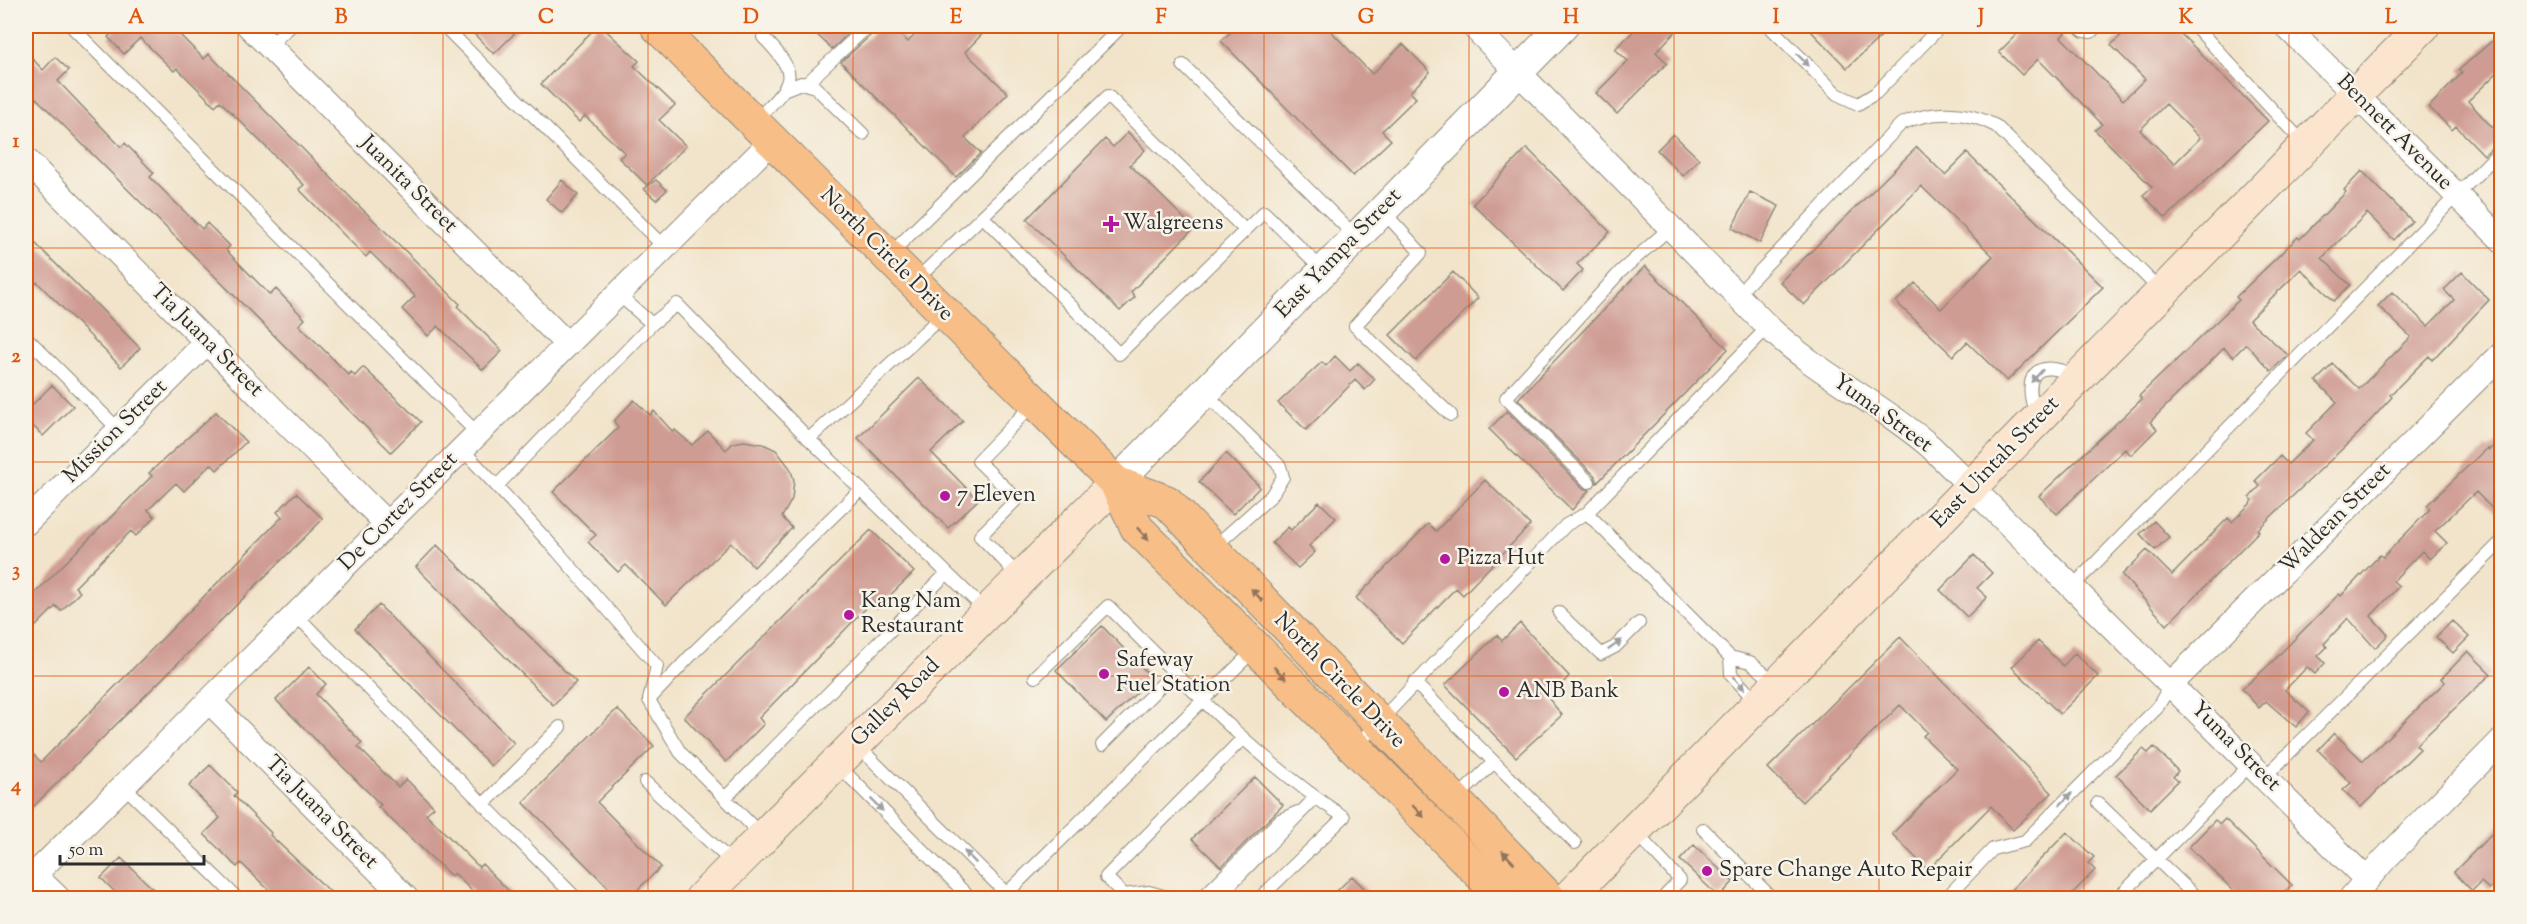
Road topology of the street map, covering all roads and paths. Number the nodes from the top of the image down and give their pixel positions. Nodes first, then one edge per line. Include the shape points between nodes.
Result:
1 (71, 26) edge
2 (249, 26) edge
3 (291, 26) edge
4 (444, 26) edge
5 (657, 26) edge
6 (868, 26) edge
7 (1122, 26) edge
8 (1473, 26) edge
9 (1563, 26) edge
10 (1769, 26) edge
11 (1941, 26) edge
12 (2078, 26) edge
13 (2097, 26) edge
14 (2195, 26) edge
15 (2286, 26) edge
16 (2423, 26) edge
17 (763, 37) dead end
18 (269, 45) junction
19 (1183, 65) dead end
20 (1519, 71) junction
21 (807, 83) junction
22 (786, 89) junction
23 (2355, 94) junction
24 (764, 132) junction
25 (863, 134) dead end
26 (2306, 146) junction
27 (2502, 149) edge
28 (26, 160) edge
29 (2456, 195) junction
30 (1382, 209) junction
31 (983, 217) junction
32 (1671, 227) junction
33 (1245, 230) junction
34 (1355, 236) junction
35 (2502, 240) edge
36 (664, 248) junction
37 (887, 256) junction
38 (1323, 270) junction
39 (913, 282) junction
40 (2162, 292) junction
41 (618, 294) junction
42 (1737, 295) junction
43 (945, 314) junction
44 (652, 324) junction
45 (1768, 327) junction
46 (26, 337) edge
47 (207, 342) junction
48 (567, 345) junction
49 (2502, 354) edge
50 (1204, 392) junction
51 (1036, 401) junction
52 (1451, 415) dead end
53 (118, 430) junction
54 (809, 439) junction
55 (470, 441) junction
56 (1589, 482) dead end
57 (1116, 483) junction
58 (496, 486) junction
59 (1972, 488) junction
60 (861, 489) junction
61 (1587, 513) junction
62 (26, 523) edge
63 (386, 523) junction
64 (2502, 540) edge
65 (1213, 548) junction
66 (947, 573) junction
67 (1021, 578) junction
68 (2072, 586) junction
69 (987, 612) junction
70 (1559, 613) dead end
71 (296, 615) junction
72 (1639, 623) dead end
73 (1256, 648) junction
74 (1730, 657) junction
75 (1174, 672) junction
76 (1035, 677) dead end
77 (1414, 682) junction
78 (2172, 684) junction
79 (1768, 695) junction
80 (1204, 699) junction
81 (649, 700) junction
82 (210, 702) junction
83 (1377, 721) junction
84 (560, 727) dead end
85 (1243, 738) junction
86 (2502, 740) edge
87 (1102, 745) dead end
88 (1354, 748) junction
89 (846, 753) junction
90 (1494, 762) junction
91 (2258, 770) junction
92 (645, 782) dead end
93 (124, 786) junction
94 (725, 798) junction
95 (1315, 798) junction
96 (1454, 801) junction
97 (2098, 803) dead end
98 (483, 805) junction
99 (1304, 810) junction
100 (1703, 829) dead end
101 (1634, 832) junction
102 (763, 837) junction
103 (1575, 843) dead end
104 (2156, 859) junction
105 (735, 865) junction
106 (30, 879) edge
107 (2367, 880) junction
108 (1007, 897) edge
109 (1125, 897) edge
110 (58, 898) edge
111 (237, 898) edge
112 (406, 898) edge
113 (576, 898) edge
114 (702, 898) edge
115 (970, 898) edge
116 (1171, 898) edge
117 (1202, 898) edge
118 (1217, 898) edge
119 (1260, 898) edge
120 (1504, 898) edge
121 (1549, 898) edge
122 (1568, 898) edge
123 (1663, 898) edge
124 (1772, 898) edge
125 (1946, 898) edge
126 (2118, 898) edge
127 (2197, 898) edge
128 (2351, 898) edge

1 - 55 lane
2 - 18 street, Juanita Street
3 - 18 lane
4 - 36 lane
5 - 24 main road, North Circle Drive
6 - 21 lane
7 - 37 lane
8 - 20 street, Yuma Street
9 - 20 street, East Yampa Street
10 -> 11 lane via 1837,94 1858,104 1876,93
12 - 13 lane via 2091,32
14 - 26 lane
15 - 23 street, Bennett Avenue
16 - 23 main road, East Uintah Street
17 - 22 lane via 785,60 789,71
18 - 48 street, Juanita Street
19 - 34 lane
20 - 30 street, East Yampa Street
20 - 32 street, Yuma Street
21 - 22 lane
21 - 25 lane via 826,95
22 - 24 lane
23 - 26 main road, East Uintah Street
23 - 29 street, Bennett Avenue
24 - 36 street, De Cortez Street
24 - 37 main road, North Circle Drive
26 - 40 main road, East Uintah Street
27 - 29 lane
28 - 47 street, Tia Juana Street
29 - 35 street, Bennett Avenue
29 - 68 lane
30 - 34 street, East Yampa Street
30 - 52 lane via 1422,253 1355,326
31 - 33 lane via 1108,96
31 - 33 lane via 1119,354
31 - 39 lane
32 - 42 street, Yuma Street
32 - 56 lane via 1620,272 1506,398
33 - 38 lane via 1264,212
34 - 38 street, East Yampa Street
36 - 41 street, De Cortez Street
37 - 39 main road, North Circle Drive
38 - 50 street, East Yampa Street
39 - 43 main road, North Circle Drive
40 - 42 lane via 1996,126 1969,116 1935,113 1901,124
40 - 59 main road, East Uintah Street
41 - 44 lane
41 - 48 street, De Cortez Street
42 - 45 street, Yuma Street
43 - 51 main road, North Circle Drive
43 - 54 lane
44 - 54 lane via 677,304
44 - 58 lane
45 - 59 street, Yuma Street via 1814,366 1915,433
45 - 61 lane
46 - 53 lane
47 - 53 street, Mission Street
47 - 63 street, Tia Juana Street
48 - 55 street, De Cortez Street
49 - 78 street, Waldean Street
50 - 57 street, East Yampa Street
50 - 65 lane via 1280,466 1283,477 1271,496
51 - 57 main road, North Circle Drive
51 - 67 lane via 978,461 1017,499 980,536
53 - 62 street, Mission Street
54 - 60 lane
55 - 58 lane
55 - 63 street, De Cortez Street
57 - 65 main road, North Circle Drive via 1167,502
57 - 67 main road, Galley Road
57 -> 73 main road, North Circle Drive via 1137,528
58 - 81 lane via 657,666
59 - 68 street, Yuma Street
59 - 79 main road, East Uintah Street
60 - 66 lane
60 - 81 lane
61 - 74 lane
61 - 77 lane via 1566,525
63 - 71 street, De Cortez Street
64 - 91 lane
83 -> 65 main road, North Circle Drive
66 - 69 lane
66 - 94 lane
67 - 69 main road, Galley Road
68 - 78 street, Yuma Street
69 - 89 main road, Galley Road
70 -> 72 lane via 1601,654 1615,647
71 - 82 street, De Cortez Street
71 - 98 lane
73 - 80 lane
73 -> 88 main road, North Circle Drive
74 - 79 lane via 1750,662
74 -> 79 lane via 1731,674
75 - 76 lane via 1108,606
75 - 80 lane
75 - 87 lane
77 - 83 lane
77 - 90 lane
78 - 91 street, Yuma Street
125 -> 78 lane via 1993,849 2025,841 2157,708
79 - 101 main road, East Uintah Street
80 - 85 lane
80 - 108 lane
81 - 94 lane via 680,752
82 - 93 street, De Cortez Street
82 - 112 street, Tia Juana Street
83 - 88 lane
83 - 96 main road, North Circle Drive
84 - 98 lane
85 - 95 lane
85 - 109 lane via 1106,877
86 - 107 street
88 -> 120 main road, North Circle Drive
89 - 102 main road, Galley Road
108 -> 89 lane
89 -> 115 lane
90 - 96 lane
90 - 103 lane
91 - 104 lane
91 - 107 street, Yuma Street
92 - 105 lane
93 - 106 street, De Cortez Street
93 - 111 lane
94 - 102 lane
95 - 99 lane
95 - 119 lane via 1344,817
121 -> 96 main road, North Circle Drive
97 - 104 lane
98 - 113 lane
99 - 117 lane via 1280,820
99 - 118 lane
100 - 124 lane
101 - 122 main road, East Uintah Street
101 - 123 lane via 1680,880
102 - 105 main road, Galley Road
104 - 126 lane
104 - 127 lane
105 - 114 main road, Galley Road
106 - 110 street
107 - 128 street
109 - 116 lane via 1149,892

